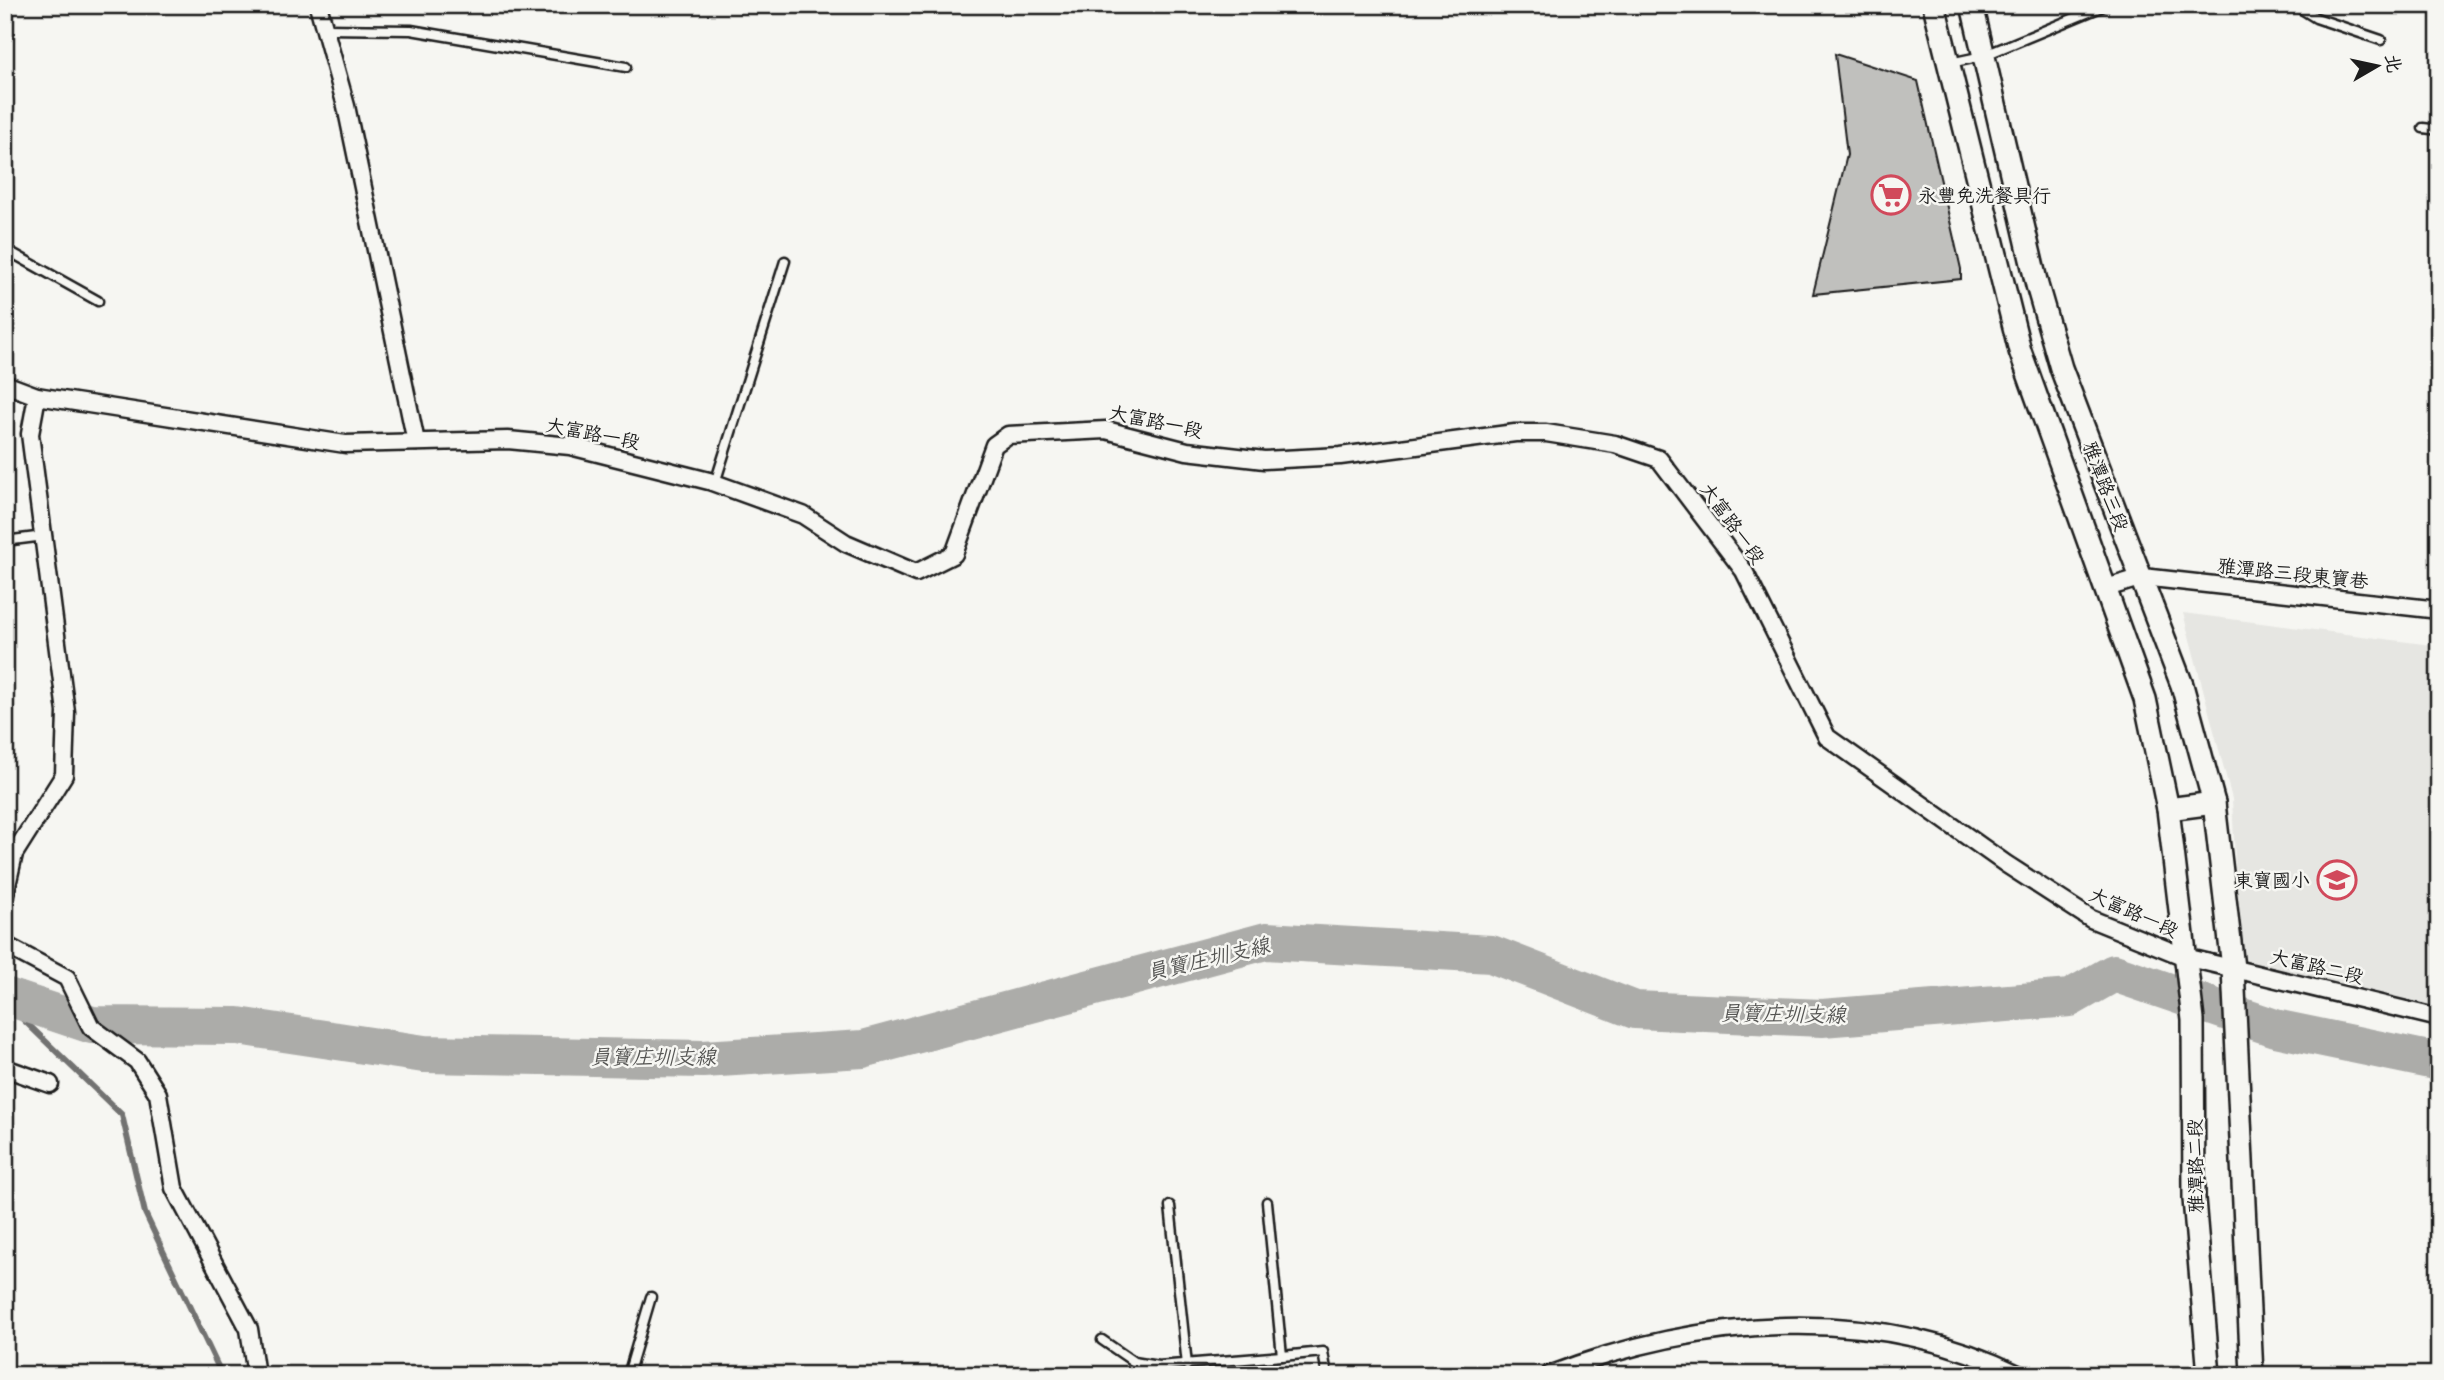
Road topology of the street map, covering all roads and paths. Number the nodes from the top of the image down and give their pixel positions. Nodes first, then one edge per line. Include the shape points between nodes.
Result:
1 (318, 5) edge
2 (1934, 5) edge
3 (1972, 5) edge
4 (2106, 5) edge
5 (2295, 5) edge
6 (324, 29) junction
7 (2381, 40) dead end
8 (1983, 56) junction
9 (1947, 63) junction
10 (626, 67) dead end
11 (2423, 128) dead end
12 (2439, 130) edge
13 (5, 249) edge
14 (785, 261) dead end
15 (98, 301) dead end
16 (5, 384) edge
17 (37, 396) junction
18 (416, 442) junction
19 (715, 483) junction
20 (44, 536) junction
21 (5, 541) edge
22 (2143, 577) junction
23 (2106, 588) junction
24 (2439, 610) edge
25 (2214, 803) junction
26 (2168, 809) junction
27 (5, 894) edge
28 (5, 945) edge
29 (2186, 957) junction
30 (2233, 968) junction
31 (2439, 1018) edge
32 (5, 1068) edge
33 (50, 1084) dead end
34 (1267, 1202) dead end
35 (1170, 1206) dead end
36 (651, 1297) dead end
37 (1102, 1340) dead end
38 (1282, 1356) junction
39 (1187, 1365) junction
40 (256, 1375) edge
41 (628, 1375) edge
42 (1327, 1375) edge
43 (1549, 1375) edge
44 (2020, 1375) edge
45 (2209, 1375) edge
46 (2252, 1375) edge

1 - 6 street
2 - 9 street, 雅潭路三段
3 - 8 street, 雅潭路三段
4 - 8 lane
5 - 7 lane via 2316,19
6 - 10 lane via 411,30
6 - 18 street via 346,106
8 - 9 lane
8 - 22 street, 雅潭路三段 via 2061,368
9 - 23 street, 雅潭路三段 via 2020,351
11 - 12 lane
13 - 15 lane
14 - 19 lane
16 - 17 street, 大富路一段
17 - 18 street, 大富路一段 via 345,444
17 - 20 street via 30,434
18 - 19 street, 大富路一段 via 508,440 570,446
19 - 29 street, 大富路一段 via 803,515 846,543 916,573 954,554 994,445 1008,435 1106,430 1187,451 1264,460 1340,456 1515,433 1615,444 1658,459 1744,571 1827,737 2091,919
20 - 21 lane
20 - 27 street via 66,712 64,775 14,854
22 - 23 street
22 - 24 street, 雅潭路三段東寶巷
22 - 25 street, 雅潭路三段 via 2182,685
23 - 26 street, 雅潭路三段 via 2145,699
25 - 26 street
25 - 30 street, 雅潭路三段
26 - 29 street, 雅潭路三段
28 - 40 street via 67,978 91,1027 137,1061 158,1094 174,1188 249,1329
29 - 30 street, 大富路二段
29 - 45 street, 雅潭路二段 via 2193,1020 2194,1199
30 - 31 street, 大富路二段
30 - 46 street
32 - 33 street
34 - 38 lane
35 - 39 lane
36 - 41 lane
37 - 39 lane via 1135,1362
38 - 39 lane
38 - 42 lane via 1323,1352
43 - 44 street via 1666,1338 1786,1324 1900,1333 1997,1363

